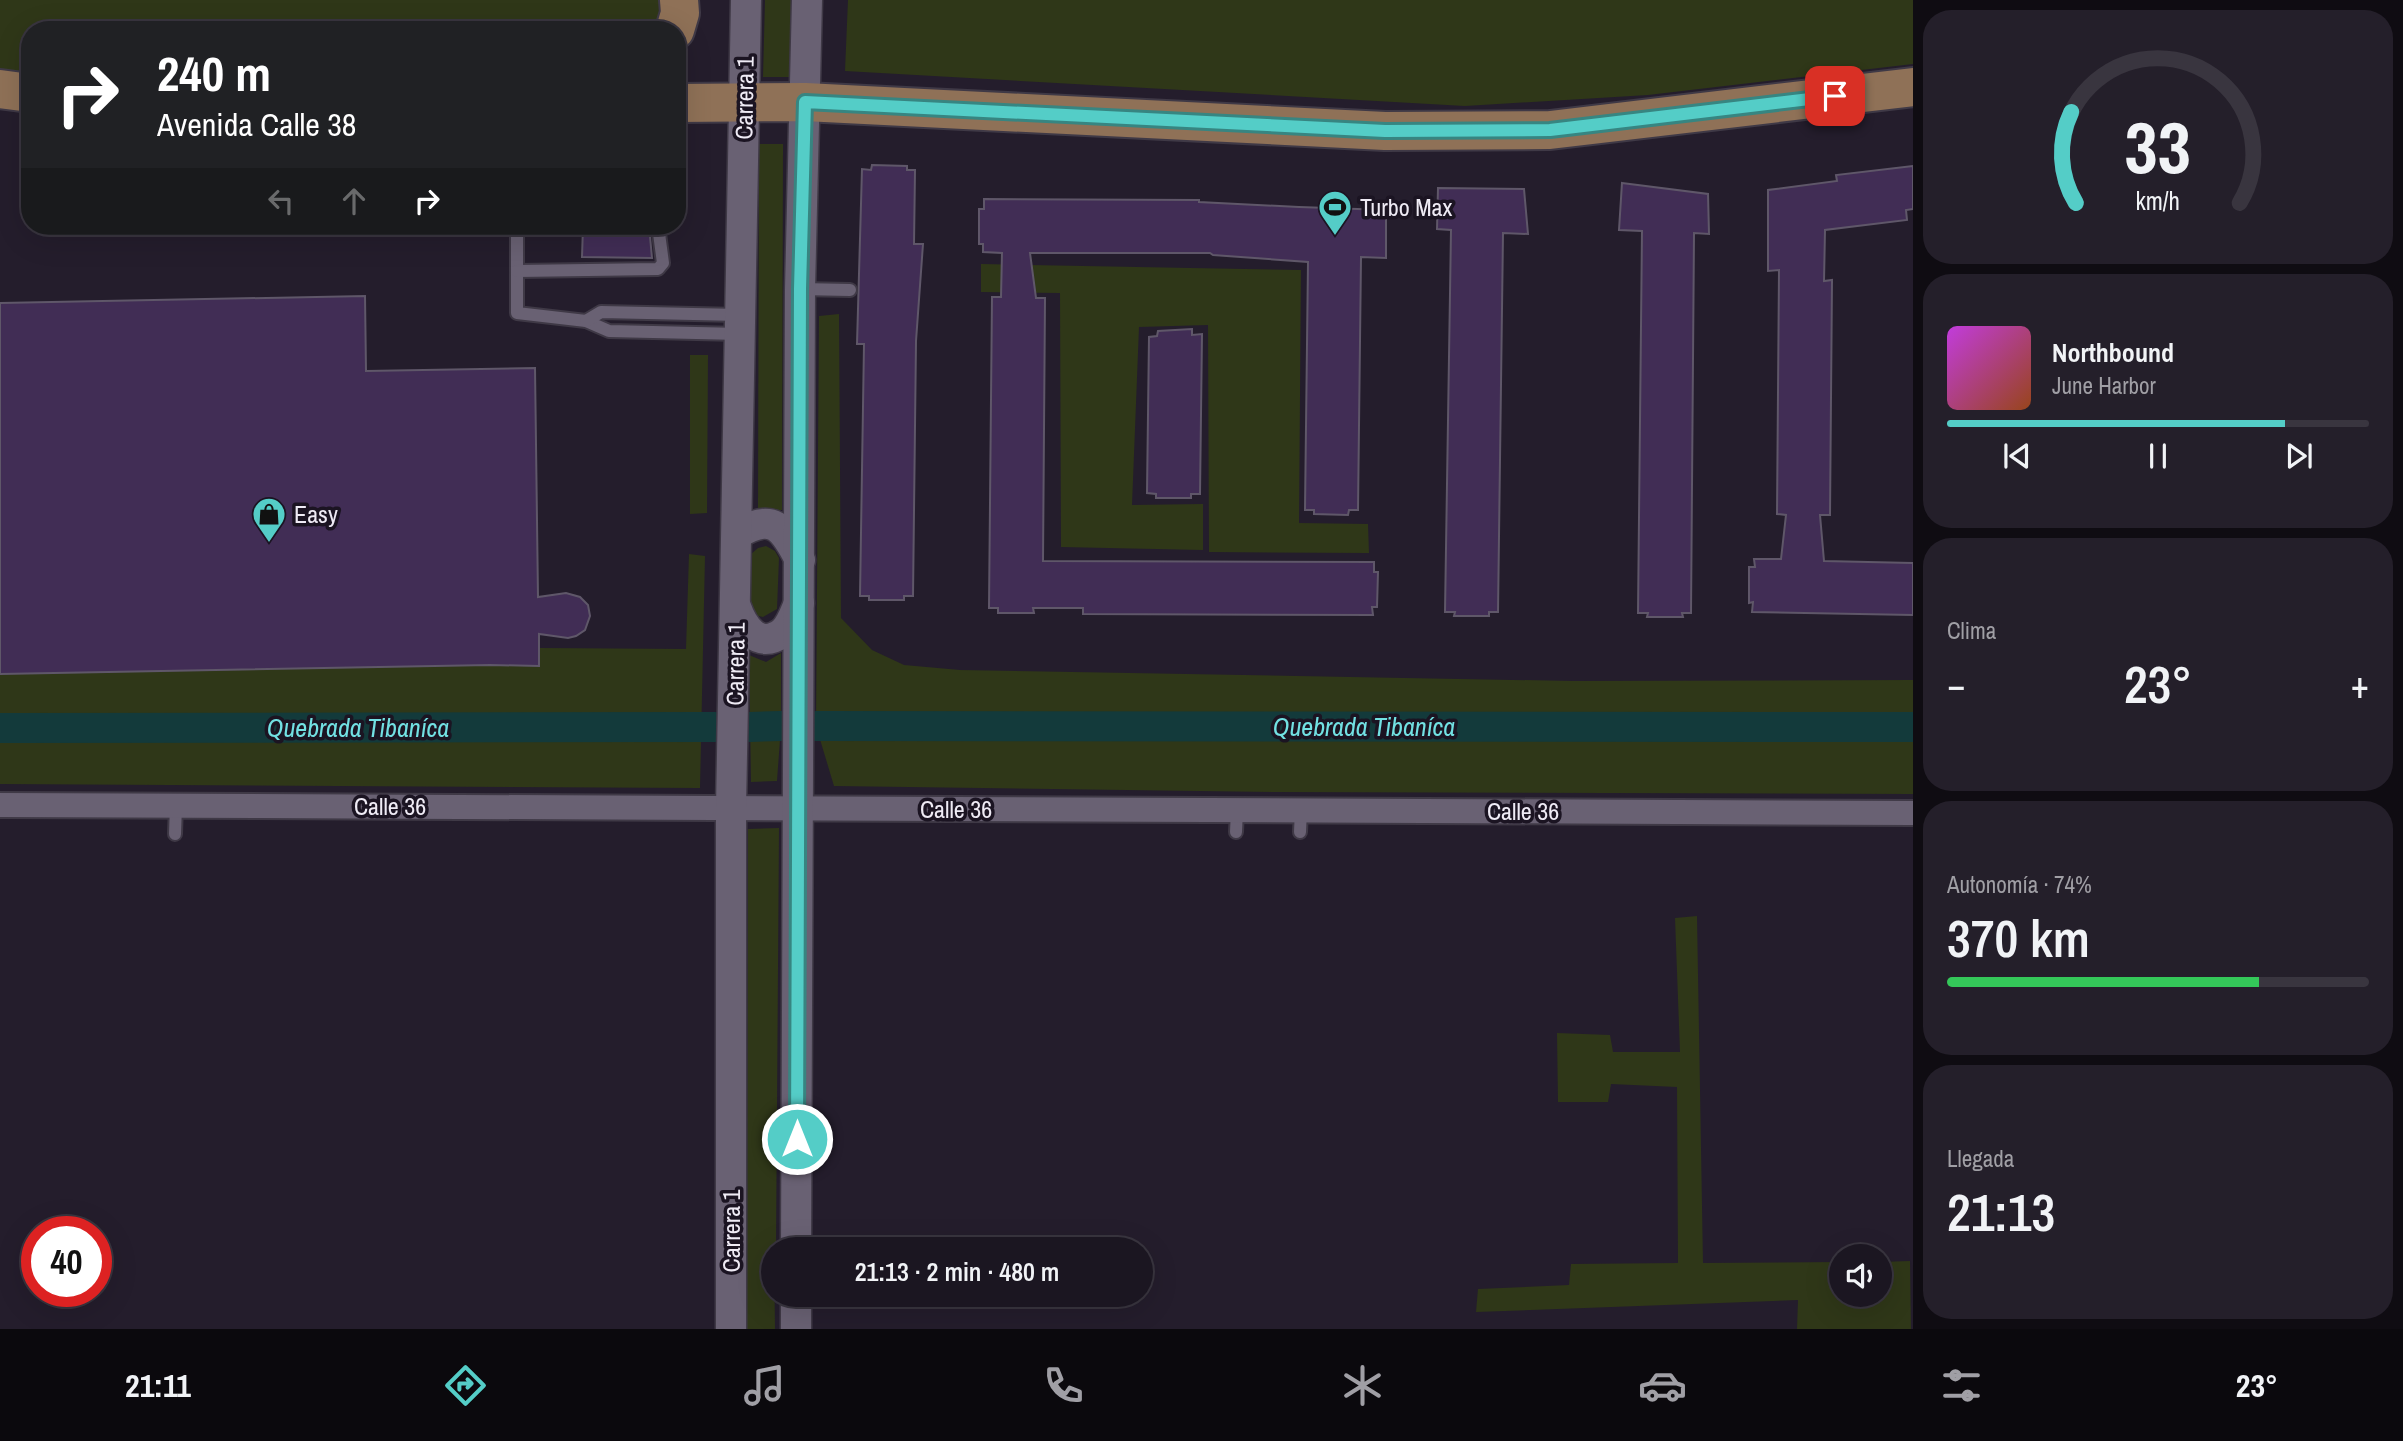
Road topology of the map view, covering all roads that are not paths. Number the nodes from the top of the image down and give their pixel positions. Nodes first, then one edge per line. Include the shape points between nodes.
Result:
1 (679, 0) edge
2 (746, 0) edge
3 (807, 0) edge
4 (678, 21) edge
5 (1913, 87) edge
6 (0, 89) edge
7 (21, 92) edge
8 (805, 102) junction
9 (686, 103) edge
10 (744, 103) junction
11 (21, 110) edge
12 (0, 111) edge
13 (517, 235) edge
14 (659, 235) edge
15 (517, 271) junction
16 (800, 289) junction
17 (850, 290) dead end
18 (586, 321) junction
19 (740, 325) junction
20 (737, 534) junction
21 (800, 560) junction
22 (799, 603) junction
23 (736, 607) junction
24 (0, 805) edge
25 (176, 806) junction
26 (732, 808) junction
27 (799, 808) junction
28 (1913, 813) edge
29 (175, 834) dead end
30 (796, 1237) edge
31 (796, 1307) edge
32 (731, 1329) edge
33 (796, 1329) edge

1 - 4 main road
2 - 10 street, Carrera 1
3 - 8 street
5 - 8 main road via 1550,130 1385,131
6 - 7 main road
8 - 10 main road
8 - 16 street
9 - 10 main road
10 - 19 street, Carrera 1
11 - 12 main road
13 - 15 lane
14 - 15 lane via 663,263 659,269
15 - 18 lane via 517,313
16 - 17 lane
16 - 21 street
18 - 19 lane via 609,331
18 - 19 lane via 601,312
19 - 20 street, Carrera 1
20 - 21 street via 759,523 777,525
20 - 23 street, Carrera 1
21 - 22 street
22 - 23 street via 783,632 763,637 745,628
22 - 27 street
23 - 26 street, Carrera 1
24 - 25 street, Calle 36
25 - 26 street, Calle 36
25 - 29 lane
26 - 27 street, Calle 36
26 - 32 street, Carrera 1
27 - 28 street, Calle 36 via 1236,821
27 - 30 street
31 - 33 street

